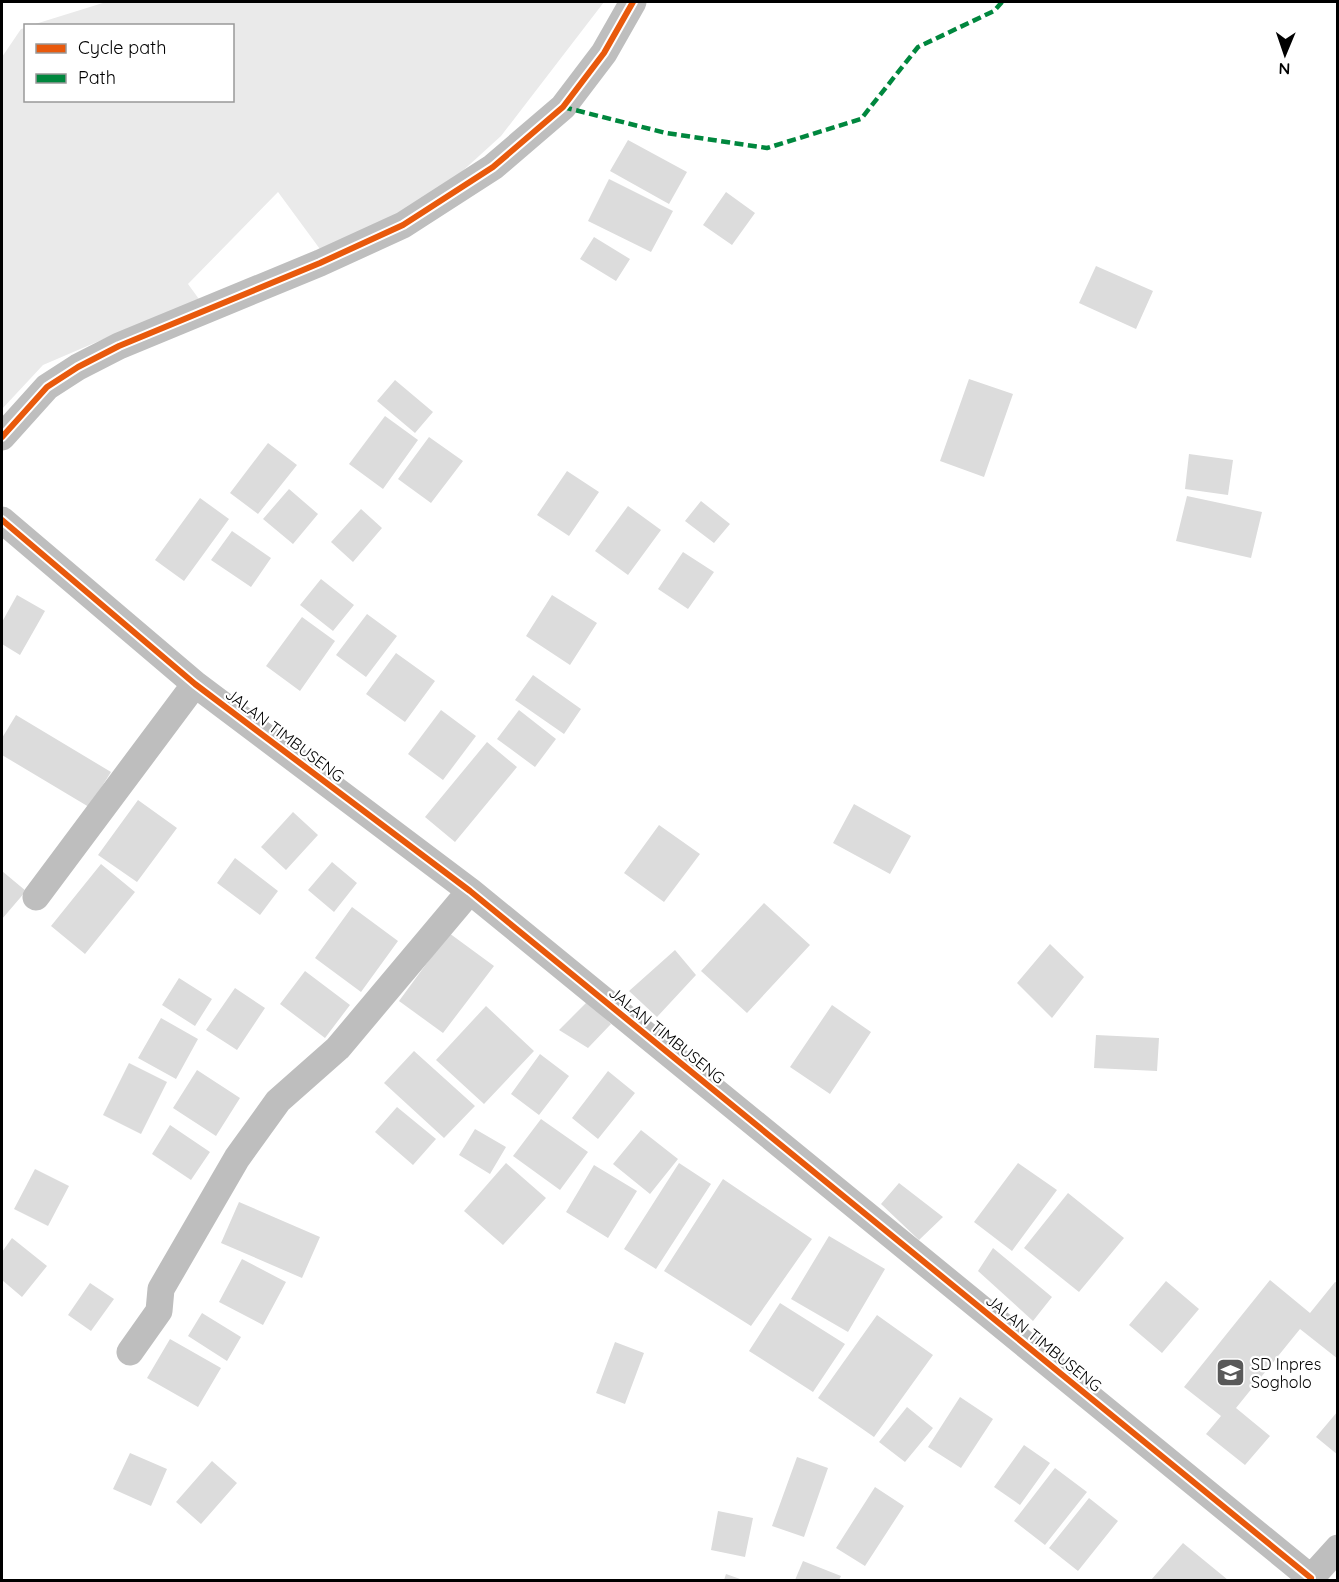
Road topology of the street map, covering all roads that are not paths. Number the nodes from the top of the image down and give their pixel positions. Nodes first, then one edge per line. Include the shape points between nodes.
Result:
1 (633, 2) edge
2 (2, 437) edge
3 (2, 520) edge
4 (195, 684) junction
5 (470, 891) junction
6 (36, 897) dead end
7 (130, 1352) dead end
8 (1338, 1548) edge
9 (1310, 1580) edge

1 - 2 street via 604,53 563,107 493,167 403,225 78,367 47,387
3 - 4 street, JALAN TIMBUSENG
4 - 5 street, JALAN TIMBUSENG
4 - 6 street
5 - 7 street via 338,1048 278,1101 237,1158 161,1289 159,1311
5 - 9 street, JALAN TIMBUSENG
8 - 9 street

